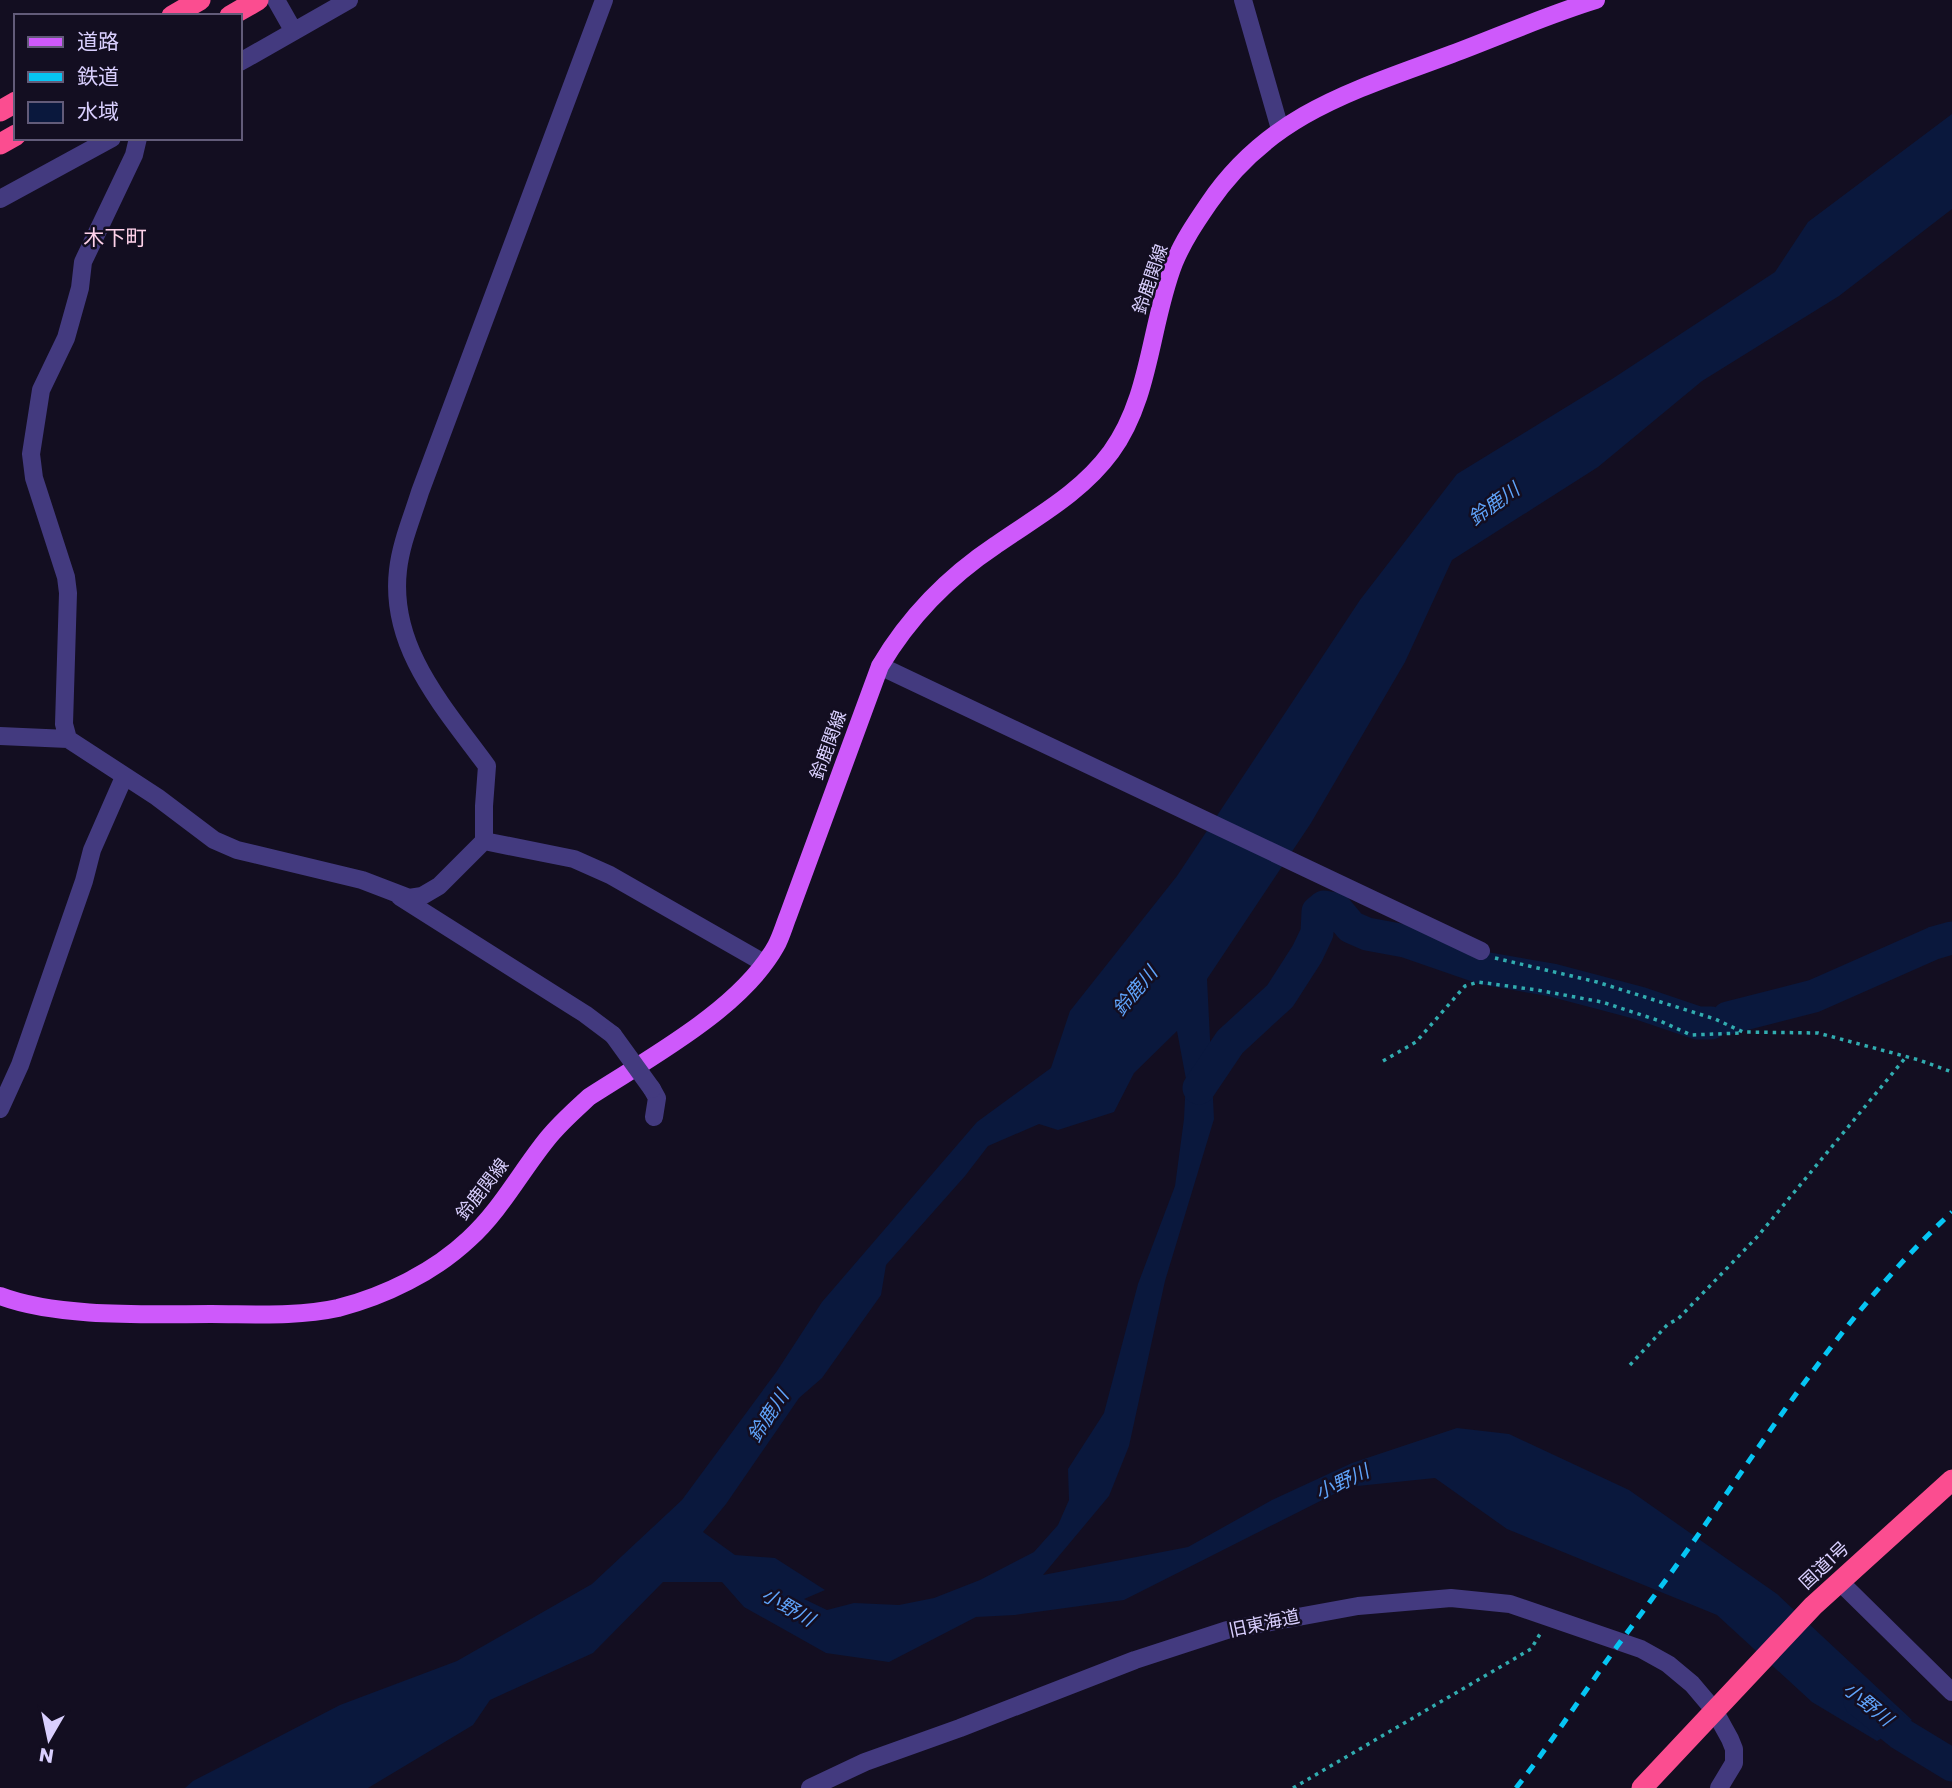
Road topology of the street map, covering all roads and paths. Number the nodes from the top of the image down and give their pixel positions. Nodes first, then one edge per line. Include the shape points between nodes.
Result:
1 (200, 0) edge
2 (258, 0) edge
3 (276, 0) edge
4 (349, 0) edge
5 (604, 0) edge
6 (1243, 0) edge
7 (1596, 0) edge
8 (176, 14) edge
9 (234, 14) edge
10 (290, 24) junction
11 (242, 60) edge
12 (1280, 129) junction
13 (108, 140) edge
14 (138, 140) edge
15 (0, 199) edge
16 (880, 666) junction
17 (0, 737) edge
18 (68, 739) junction
19 (124, 776) junction
20 (484, 841) junction
21 (396, 892) junction
22 (1481, 951) joint
23 (764, 962) junction
24 (1743, 1032) junction
25 (1906, 1057) junction
26 (1383, 1061) dead end
27 (1952, 1072) edge
28 (0, 1109) edge
29 (654, 1117) dead end
30 (0, 1296) edge
31 (1630, 1365) dead end
32 (1952, 1480) edge
33 (1839, 1581) junction
34 (1548, 1616) junction
35 (1952, 1692) edge
36 (1714, 1710) junction
37 (810, 1788) edge
38 (1293, 1788) edge
39 (1642, 1788) edge
40 (1719, 1788) edge

1 - 8 highway
2 - 9 highway
3 - 10 street
4 - 10 street
5 - 20 street via 420,492 398,569 398,610 407,644 426,683 487,765
6 - 12 street
7 - 12 main road, 鈴鹿関線 via 1353,91
10 - 11 street
12 - 16 main road, 鈴鹿関線 via 1217,191 1175,260 1137,402 1110,453 1061,500 948,581 909,621
13 - 15 street
14 - 18 street via 83,262 66,338 41,390 31,454 34,478 66,577 64,724
16 - 22 street
16 - 23 main road, 鈴鹿関線 via 788,916
17 - 18 street
18 - 19 street
19 - 21 street via 214,840 237,850
19 - 28 street via 92,850 20,1065
20 - 21 street via 439,886 422,896 409,898
20 - 23 street via 573,859
21 - 29 street, bridge via 402,901 613,1035 657,1098
22 - 24 path via 1610,986
23 - 30 main road, 鈴鹿関線 via 716,1014 574,1111 548,1137 469,1240 408,1282 372,1298 302,1314 134,1314 76,1310
24 - 25 path via 1818,1033
24 - 26 path via 1691,1035 1602,1002 1478,982 1465,986 1416,1042
25 - 27 path
25 - 31 path via 1758,1236
32 - 33 highway, 国道1号
33 - 35 street
33 - 36 highway, 国道1号
34 - 36 street, 旧東海道 via 1641,1649 1668,1664
34 - 37 street, 旧東海道 via 1510,1604 1451,1598 1358,1606 1227,1630 865,1762
34 - 38 path via 1531,1648
36 - 39 highway
36 - 40 street, 旧東海道 via 1734,1749 1734,1763

